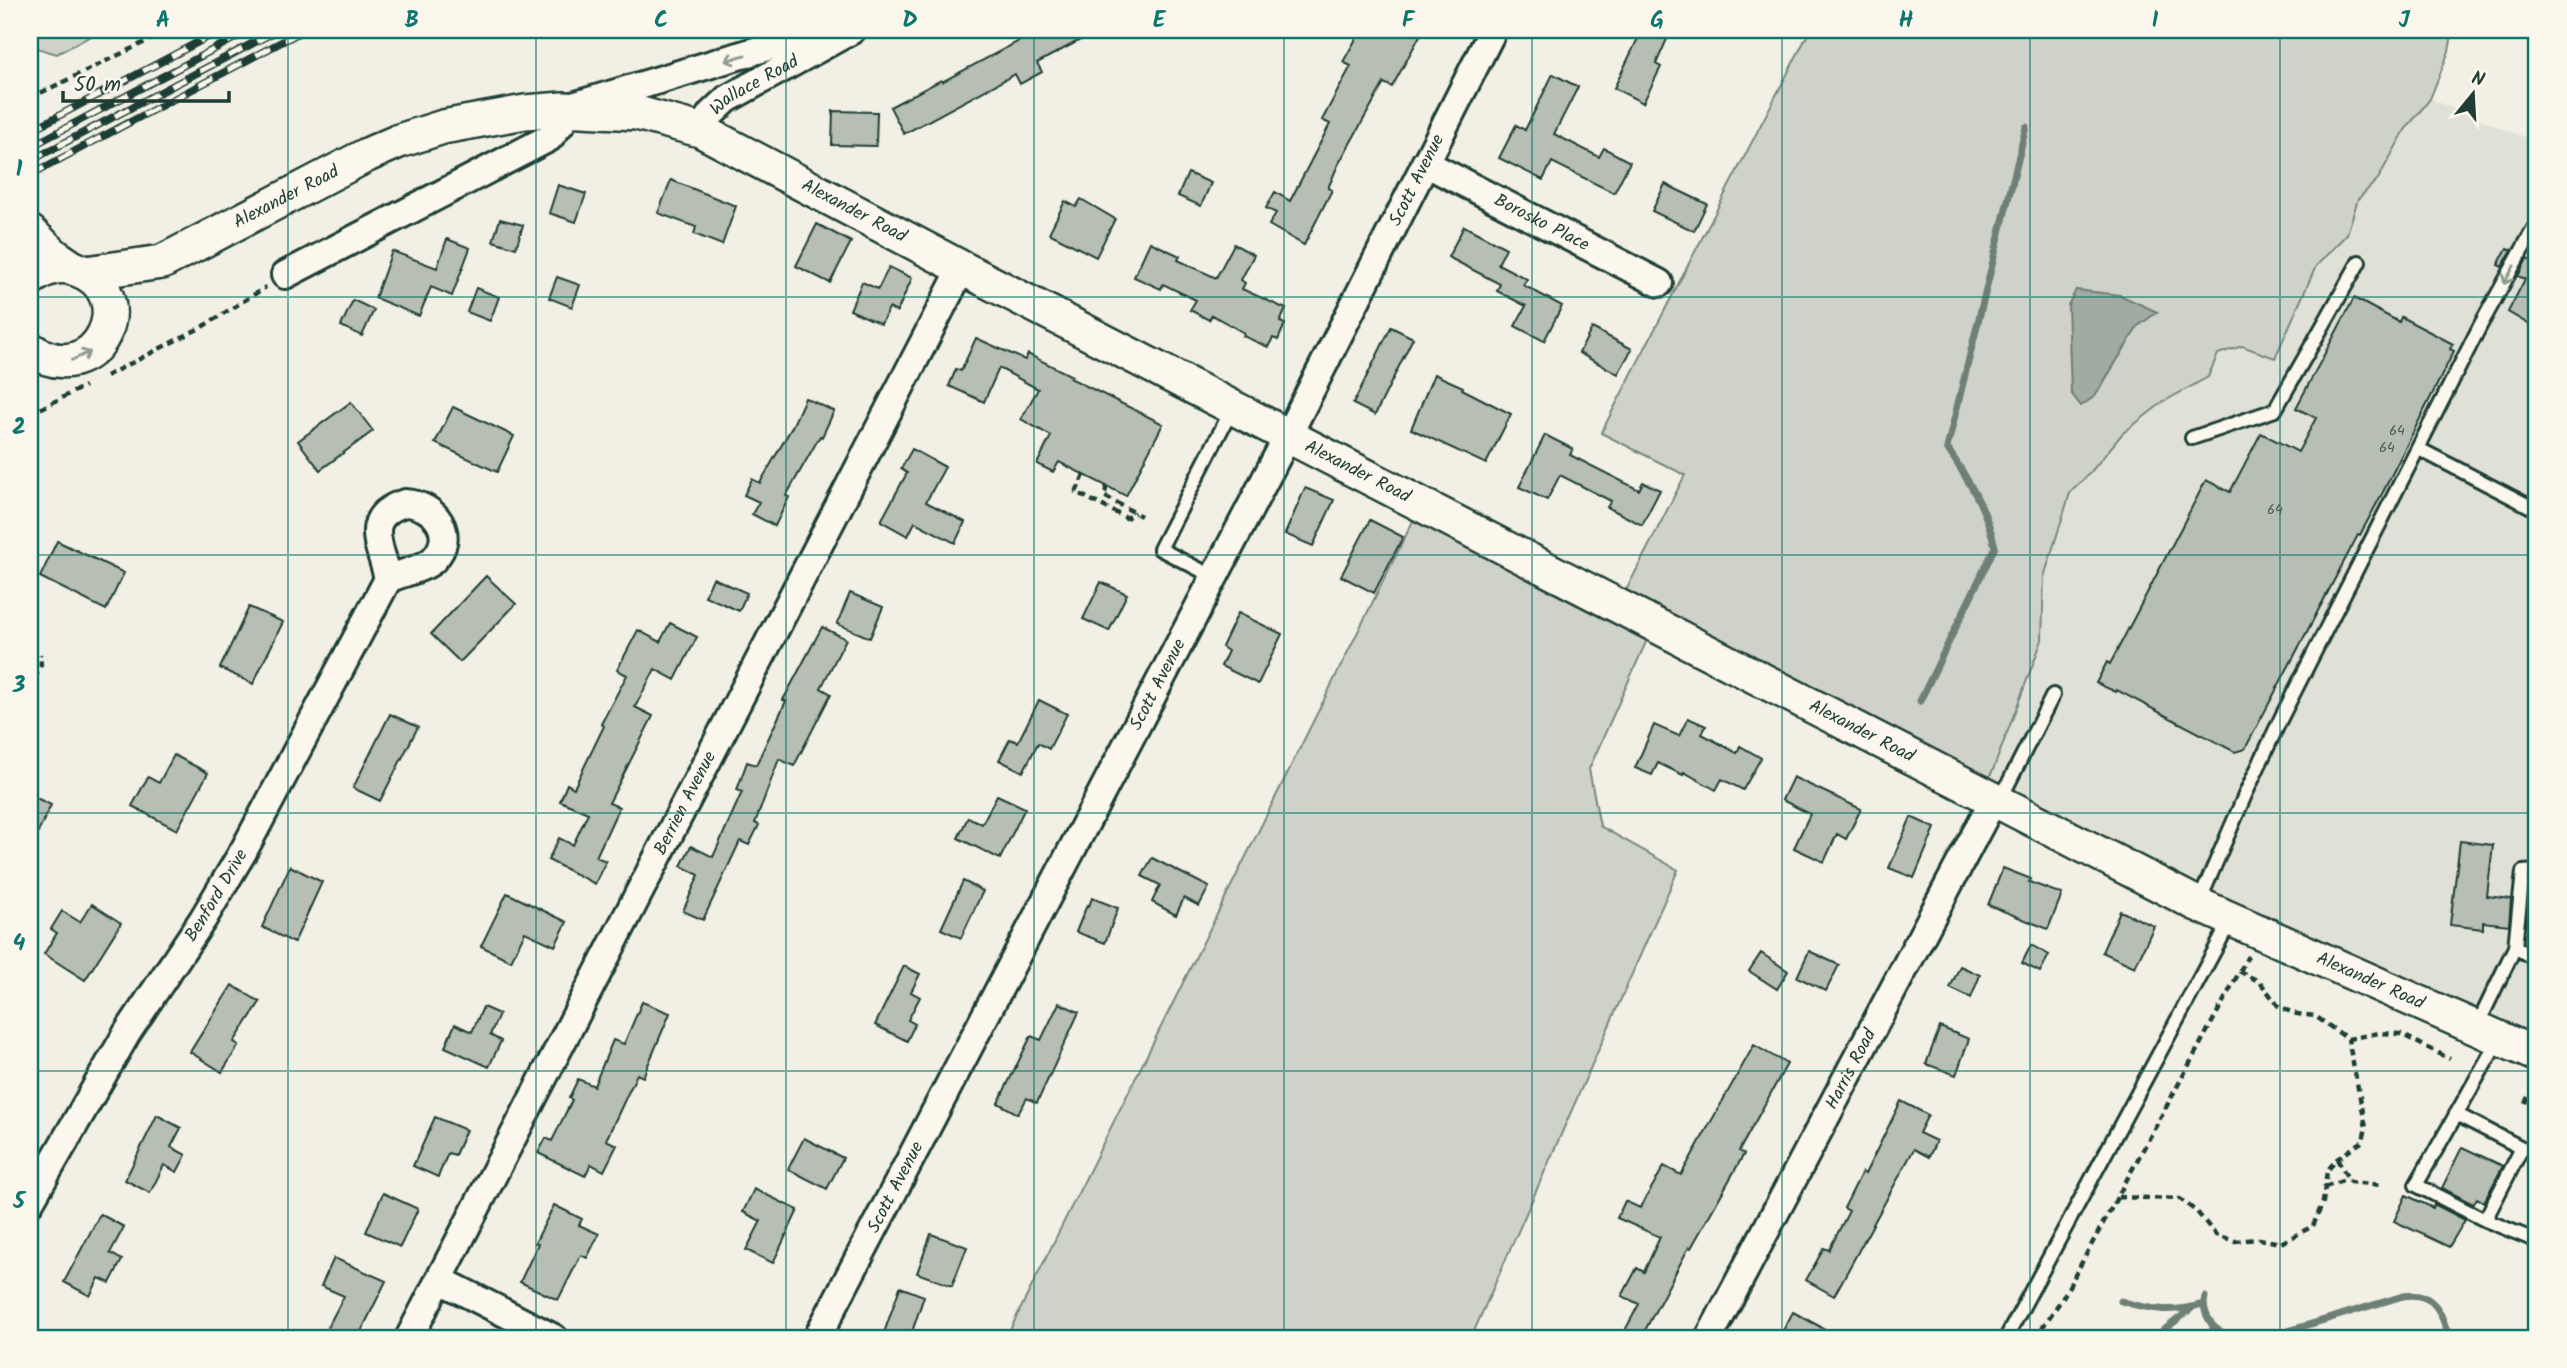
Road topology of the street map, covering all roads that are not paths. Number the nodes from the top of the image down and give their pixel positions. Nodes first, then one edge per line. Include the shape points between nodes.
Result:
1 (824, 30) edge
2 (852, 30) edge
3 (1493, 30) edge
4 (563, 108) junction
5 (700, 130) junction
6 (1424, 163) junction
7 (2537, 223) edge
8 (30, 232) edge
9 (162, 262) junction
10 (2359, 262) dead end
11 (962, 268) junction
12 (80, 270) junction
13 (285, 275) road end
14 (30, 279) edge
15 (1659, 283) dead end
16 (108, 327) junction
17 (34, 355) edge
18 (1233, 407) junction
19 (1288, 436) junction
20 (2192, 438) dead end
21 (2418, 449) junction
22 (2537, 510) edge
23 (1214, 577) junction
24 (388, 579) dead end
25 (2053, 695) dead end
26 (1996, 801) junction
27 (2537, 871) edge
28 (2197, 904) junction
29 (2246, 926) junction
30 (2515, 947) junction
31 (2537, 960) edge
32 (2488, 1033) junction
33 (2537, 1055) edge
34 (2456, 1114) junction
35 (2522, 1148) junction
36 (2537, 1150) edge
37 (30, 1202) edge
38 (2485, 1220) junction
39 (2537, 1241) edge
40 (440, 1279) junction
41 (409, 1338) edge
42 (554, 1338) edge
43 (817, 1338) edge
44 (1709, 1338) edge
45 (2006, 1338) edge

1 -> 4 street via 701,58
2 - 5 street, Wallace Road via 727,99
3 - 6 street, Scott Avenue
4 - 5 street, Alexander Road via 637,113
4 - 9 street, Alexander Road via 466,122 400,141
4 - 13 street via 563,121 549,138
5 - 11 street, Alexander Road
6 - 15 street, Borosko Place
6 - 19 street, Scott Avenue
7 -> 21 lane
8 - 12 street via 54,255
9 - 12 street, Alexander Road
9 - 16 street, Alexander Road
10 - 20 lane via 2275,410
11 - 18 street, Alexander Road
11 - 40 street, Berrien Avenue
12 - 14 street, Alexander Road via 53,267
12 - 16 street via 98,283 106,296
17 -> 16 street, Alexander Road via 57,362 74,360 89,354
18 - 19 street, Alexander Road
18 - 23 lane via 1160,549
19 - 23 street, Scott Avenue
19 - 26 street, Alexander Road
21 - 22 lane
21 - 28 lane via 2260,761
23 - 43 street, Scott Avenue
24 - 37 street, Benford Drive via 244,850 127,1033
25 - 26 lane
26 - 28 street, Alexander Road
26 - 44 street, Harris Road
27 - 30 lane via 2523,872
28 - 29 street, Alexander Road
29 - 32 street, Alexander Road
29 - 45 lane
30 - 31 lane
30 - 32 lane
32 - 33 street, Alexander Road
32 - 34 lane
34 - 35 lane
34 - 38 lane via 2416,1185
35 - 36 lane
35 - 38 lane
38 - 39 lane
40 - 41 street, Berrien Avenue
40 - 42 street

